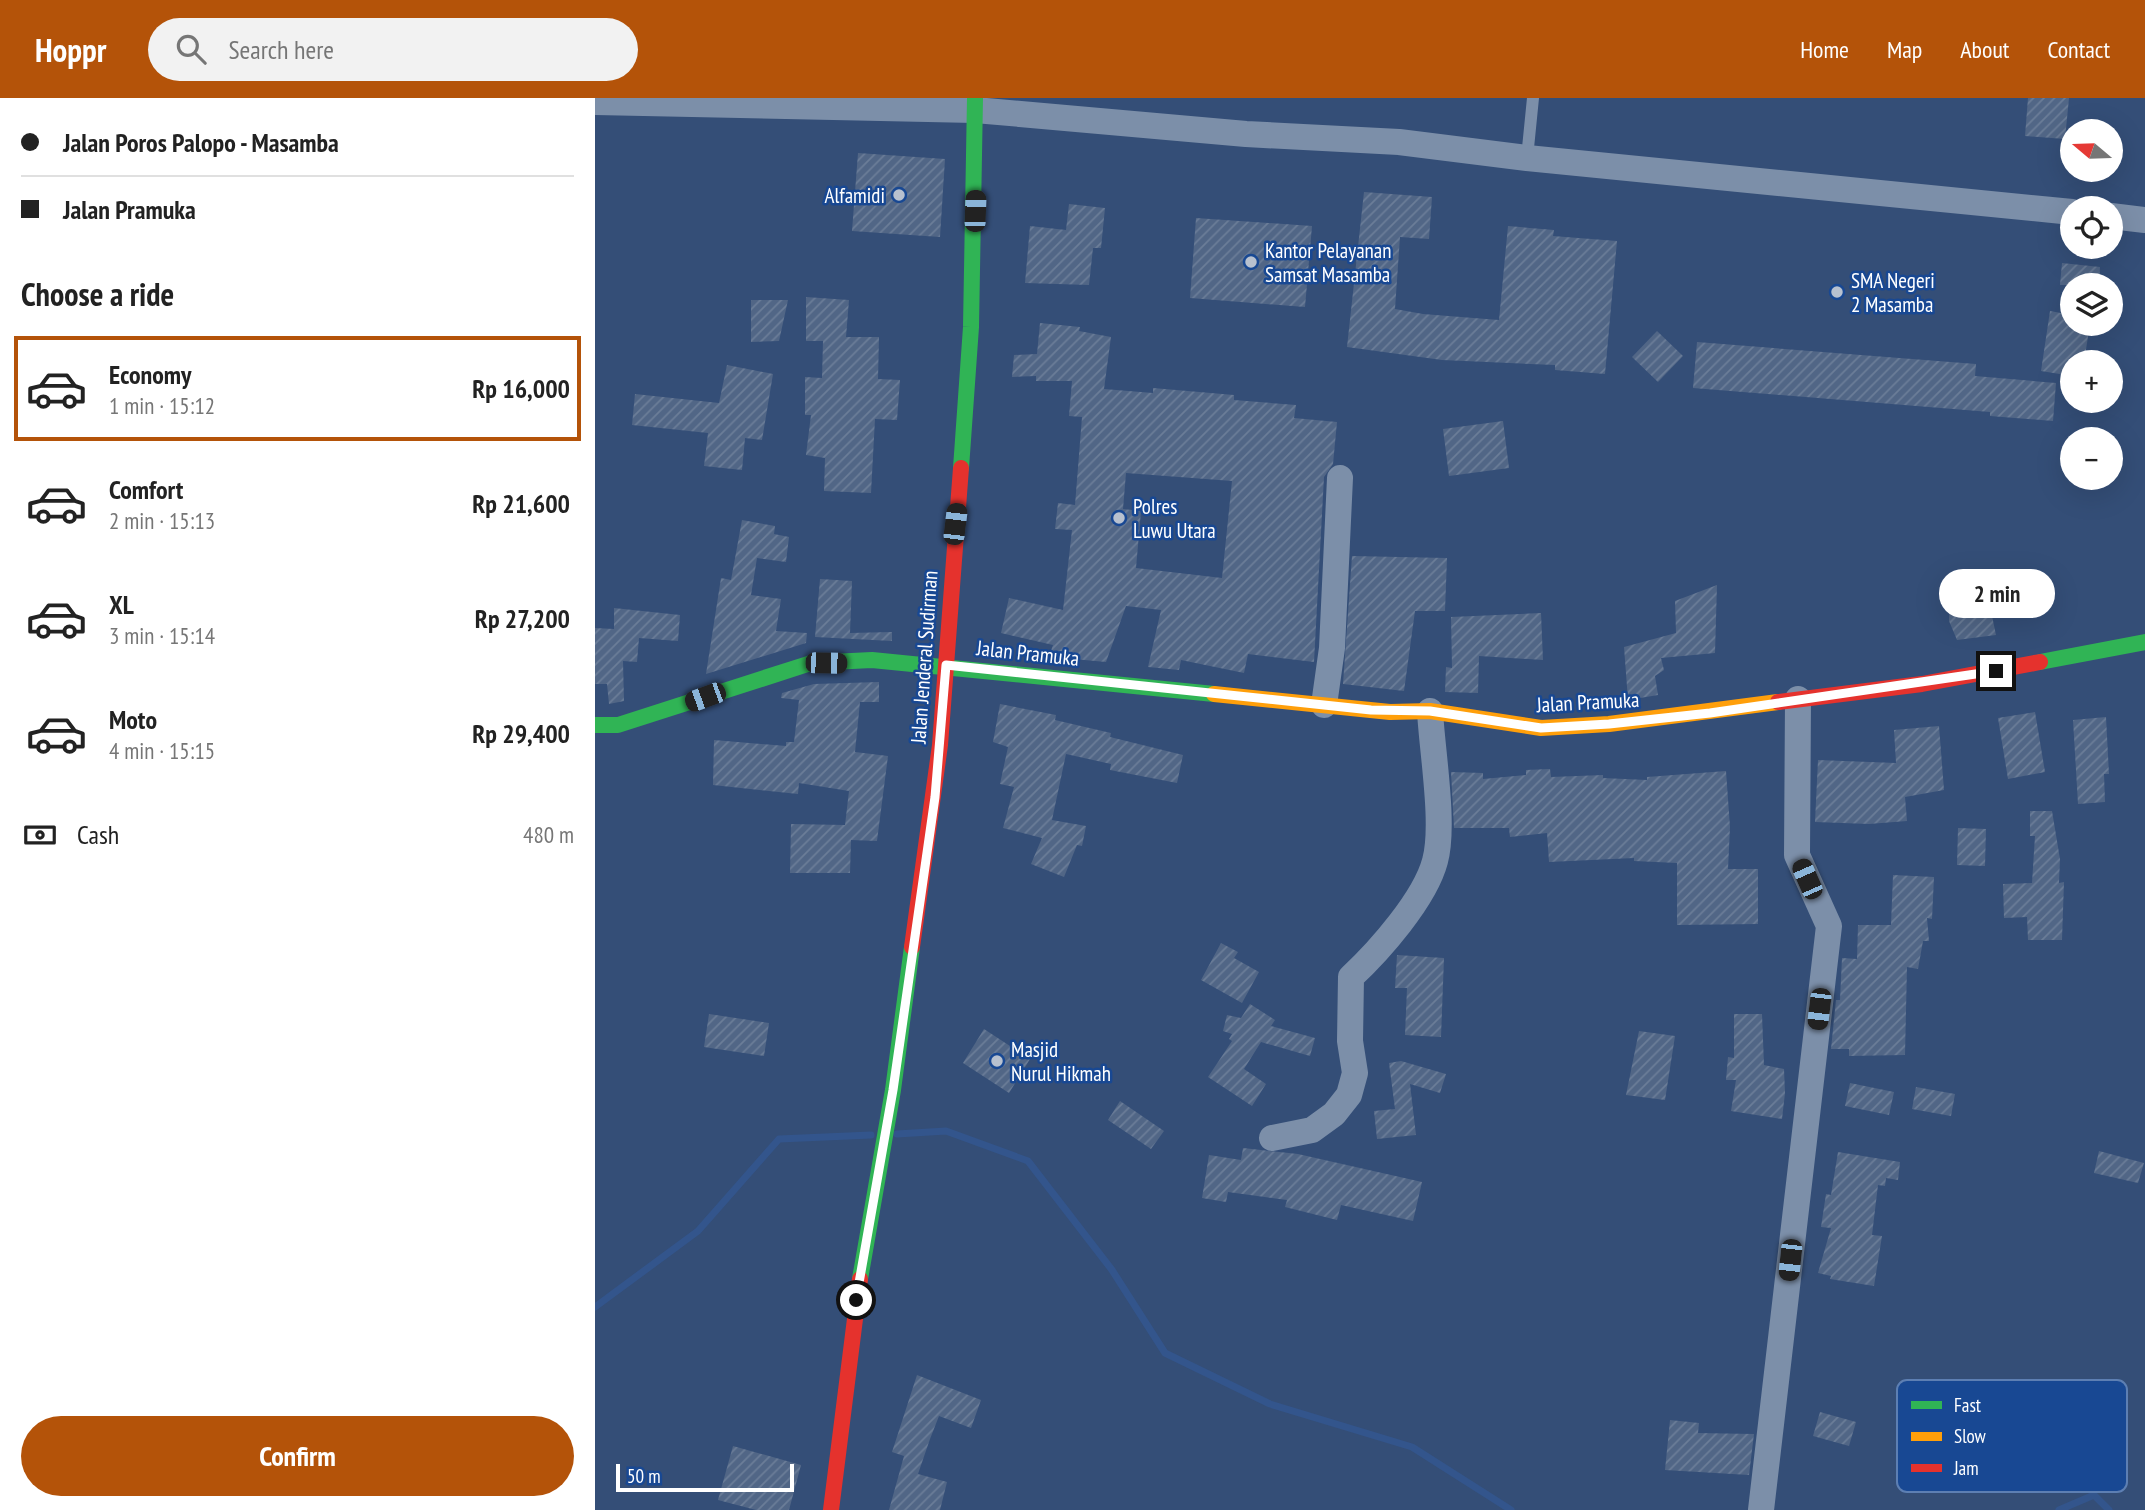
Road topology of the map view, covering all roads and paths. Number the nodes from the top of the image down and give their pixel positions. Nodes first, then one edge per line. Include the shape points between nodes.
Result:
1 (1532, 98) edge
2 (595, 102) edge
3 (975, 104) edge
4 (1527, 158) junction
5 (2060, 211) edge
6 (2123, 217) edge
7 (2145, 220) edge
8 (1340, 478) dead end
9 (2145, 642) edge
10 (946, 665) junction
11 (1798, 699) junction
12 (1324, 705) junction
13 (1430, 711) junction
14 (595, 725) edge
15 (1272, 1138) dead end
16 (831, 1510) edge
17 (1761, 1510) edge

1 - 4 lane
2 - 3 street
3 - 4 street
3 - 10 main road, Jalan Jenderal Sudirman via 971,327
4 - 5 street
6 - 7 street
8 - 12 street via 1332,648
9 - 11 main road, Jalan Pramuka via 1922,684
10 - 12 main road, Jalan Pramuka
10 - 14 main road, Jalan Pramuka via 872,660 811,663 618,725
10 - 16 main road, Jalan Jenderal Sudirman via 935,797 893,1090 850,1342
11 - 13 main road, Jalan Pramuka via 1710,713 1541,728
11 - 17 street via 1797,855 1829,926
12 - 13 main road, Jalan Pramuka
13 - 15 street via 1436,860 1404,914 1350,977 1355,1073 1349,1095 1312,1130

